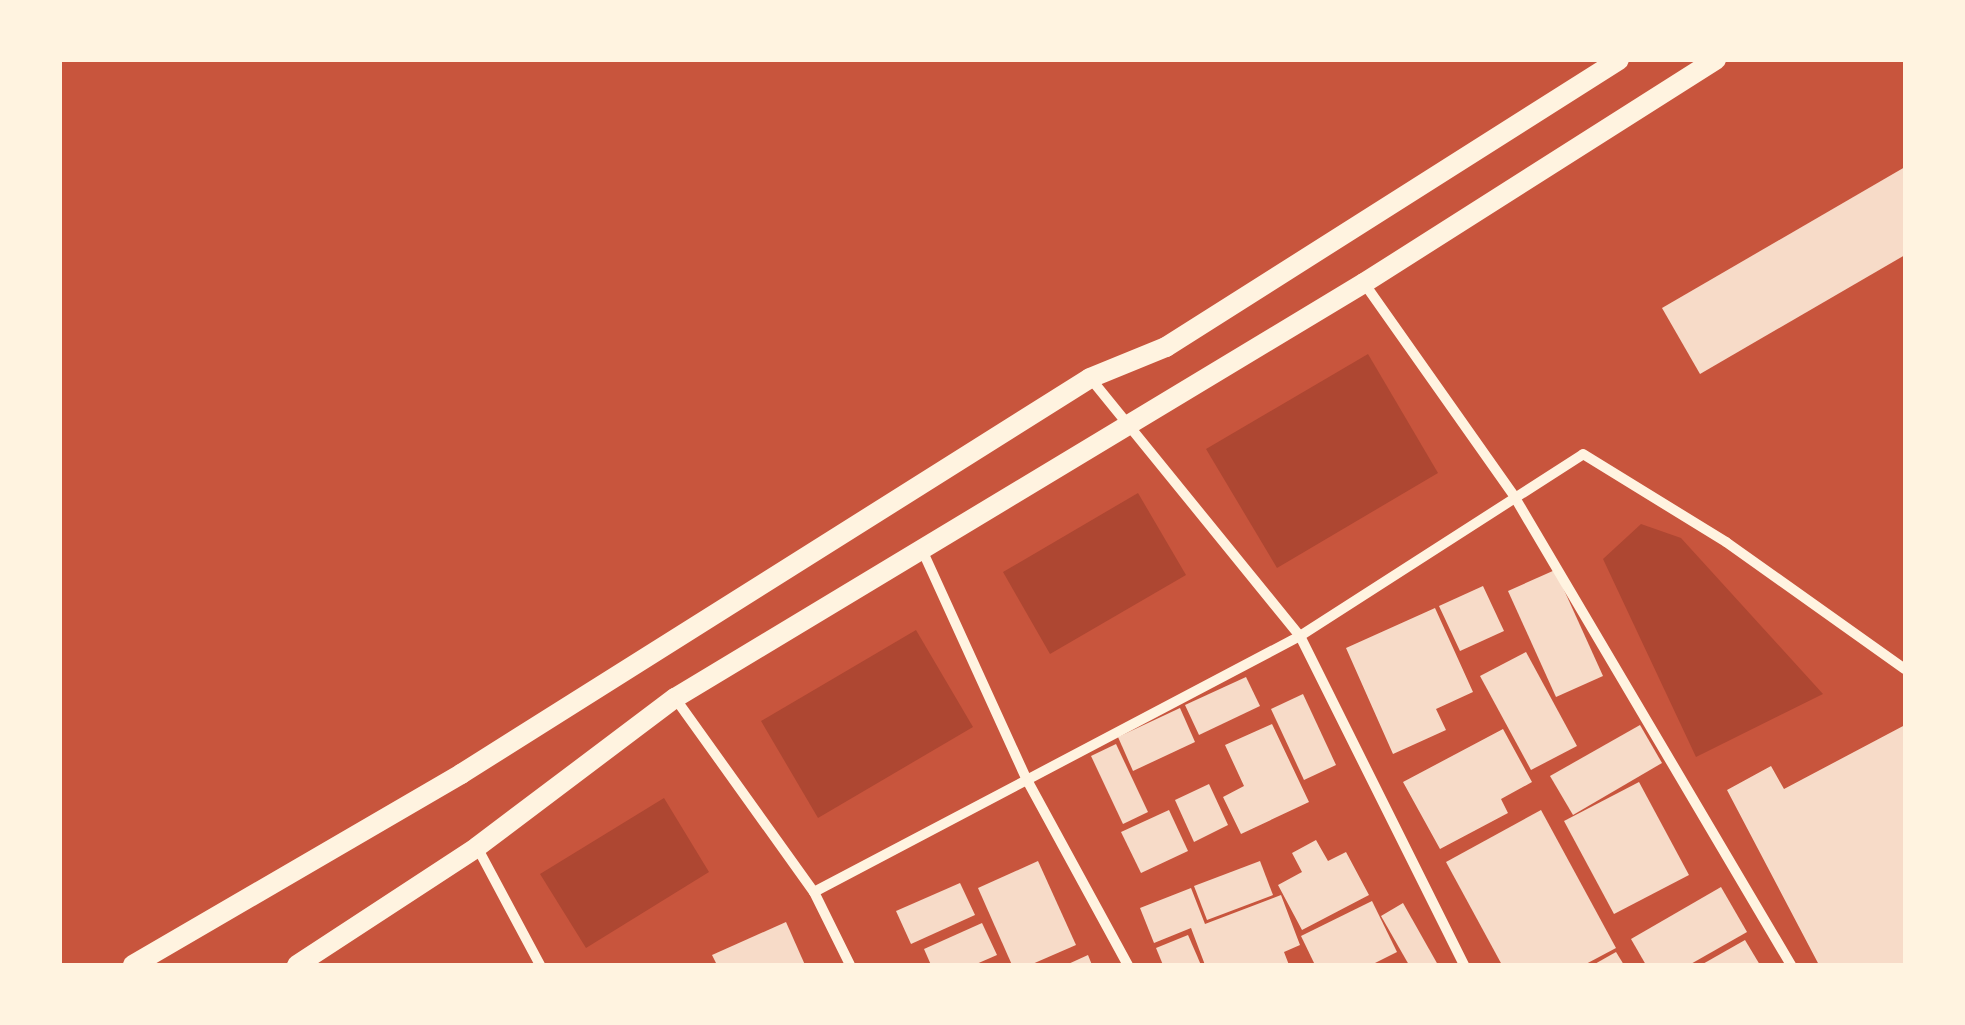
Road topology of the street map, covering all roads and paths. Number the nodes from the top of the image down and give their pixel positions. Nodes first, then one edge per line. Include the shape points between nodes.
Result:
1 (1618, 60) edge
2 (1716, 60) edge
3 (1364, 283) junction
4 (1090, 378) junction
5 (1133, 424) junction
6 (1514, 496) junction
7 (923, 552) junction
8 (1300, 636) junction
9 (1905, 669) edge
10 (676, 698) junction
11 (1027, 780) junction
12 (477, 847) junction
13 (814, 892) junction
14 (132, 965) edge
15 (296, 965) edge
16 (540, 965) edge
17 (850, 965) edge
18 (1128, 965) edge
19 (1464, 965) edge
20 (1791, 965) edge

1 - 4 main road via 1166,347
2 - 3 main road
3 - 5 main road
3 - 6 street
4 - 5 street
4 - 14 main road via 461,774
5 - 7 main road
5 - 8 street
6 - 8 street
6 - 9 street via 1583,454 1726,542
6 - 20 street
7 - 10 main road
7 - 11 street
8 - 11 street
8 - 19 street
10 - 12 main road
10 - 13 street
11 - 13 street
11 - 18 street
12 - 15 main road
12 - 16 street
13 - 17 street

